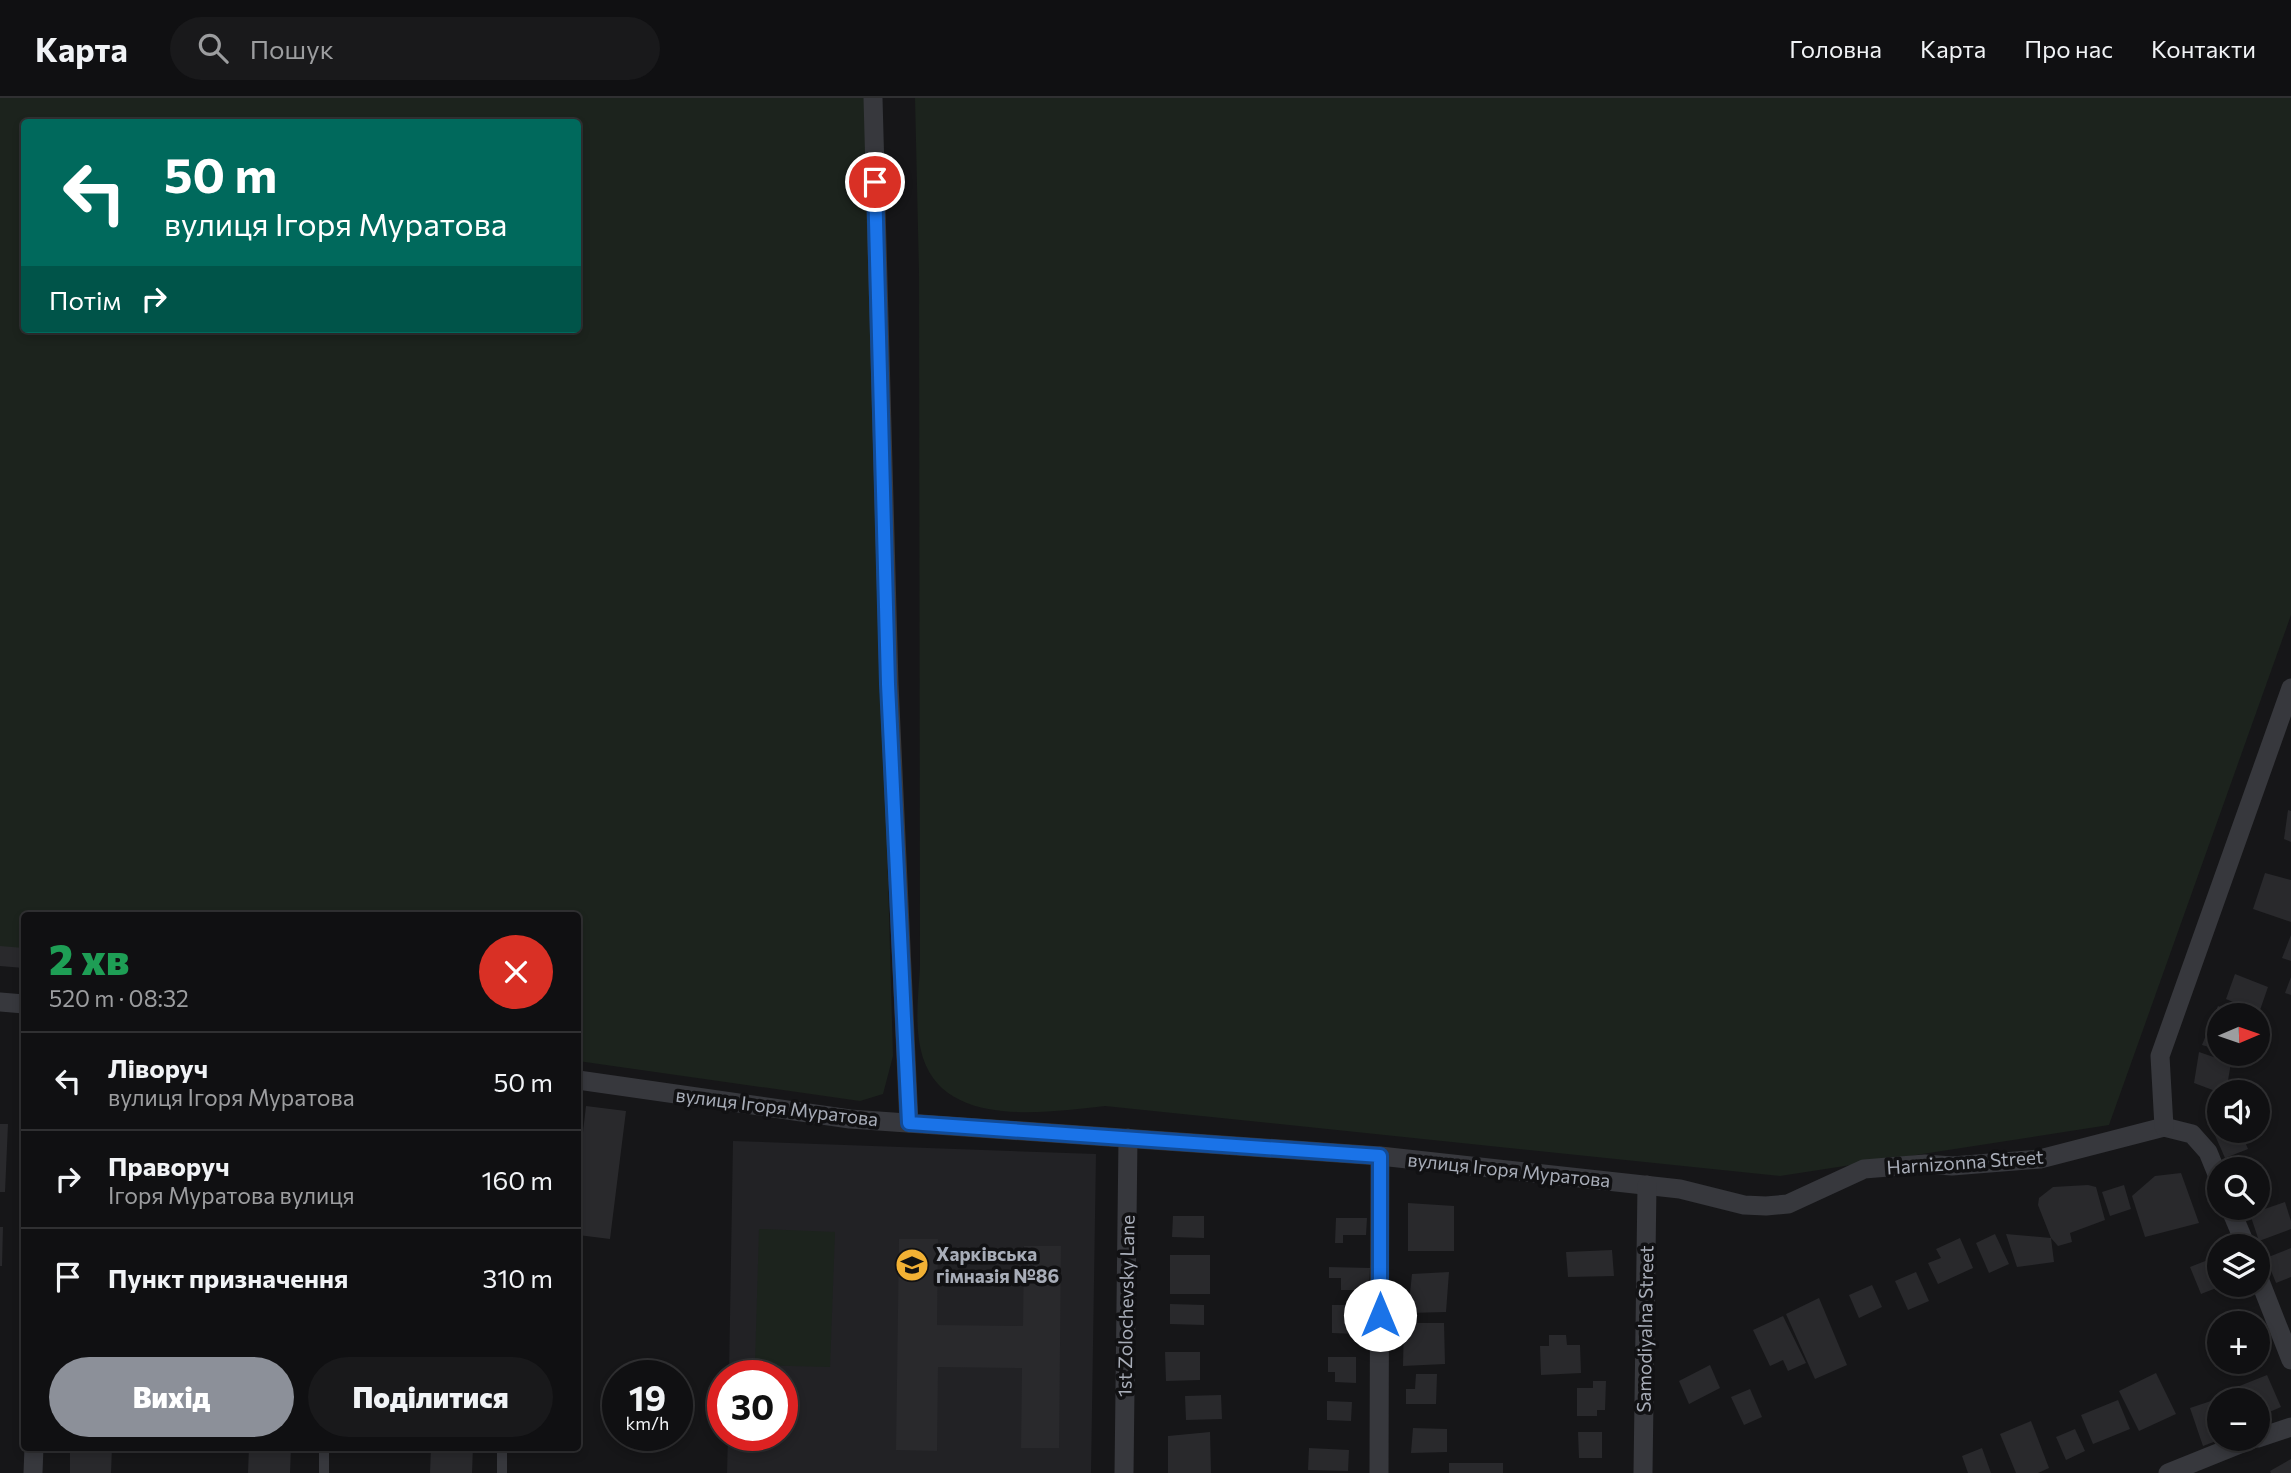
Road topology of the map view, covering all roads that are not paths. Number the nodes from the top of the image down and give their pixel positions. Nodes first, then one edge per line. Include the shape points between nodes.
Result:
1 (873, 98) edge
2 (2291, 688) edge
3 (0, 1002) edge
4 (21, 1004) edge
5 (581, 1080) edge
6 (909, 1123) junction
7 (2164, 1127) junction
8 (1128, 1138) junction
9 (1380, 1156) junction
10 (2210, 1157) edge
11 (1647, 1185) junction
12 (2266, 1297) edge
13 (2291, 1360) edge
14 (2291, 1427) edge
15 (2270, 1434) edge
16 (33, 1451) edge
17 (324, 1451) edge
18 (502, 1451) edge
19 (2223, 1451) edge
20 (33, 1473) edge
21 (324, 1473) edge
22 (502, 1473) edge
23 (1124, 1473) edge
24 (1380, 1473) edge
25 (1643, 1473) edge
26 (2168, 1473) edge

1 - 6 street via 888,684
2 - 7 street via 2160,1056
3 - 4 street
5 - 6 street, вулиця Ігоря Муратова via 850,1119
6 - 8 street, вулиця Ігоря Муратова
7 - 10 street via 2192,1134
7 - 11 street, Harnizonna Street via 2039,1159 1864,1169 1788,1204 1744,1205
8 - 9 street, вулиця Ігоря Муратова
8 - 23 street, 1st Zolochevsky Lane
9 - 11 street, вулиця Ігоря Муратова
9 - 24 street
11 - 25 street, Samodiyalna Street
12 - 13 street
14 - 15 street
16 - 20 street
17 - 21 lane
18 - 22 lane
19 - 26 street

